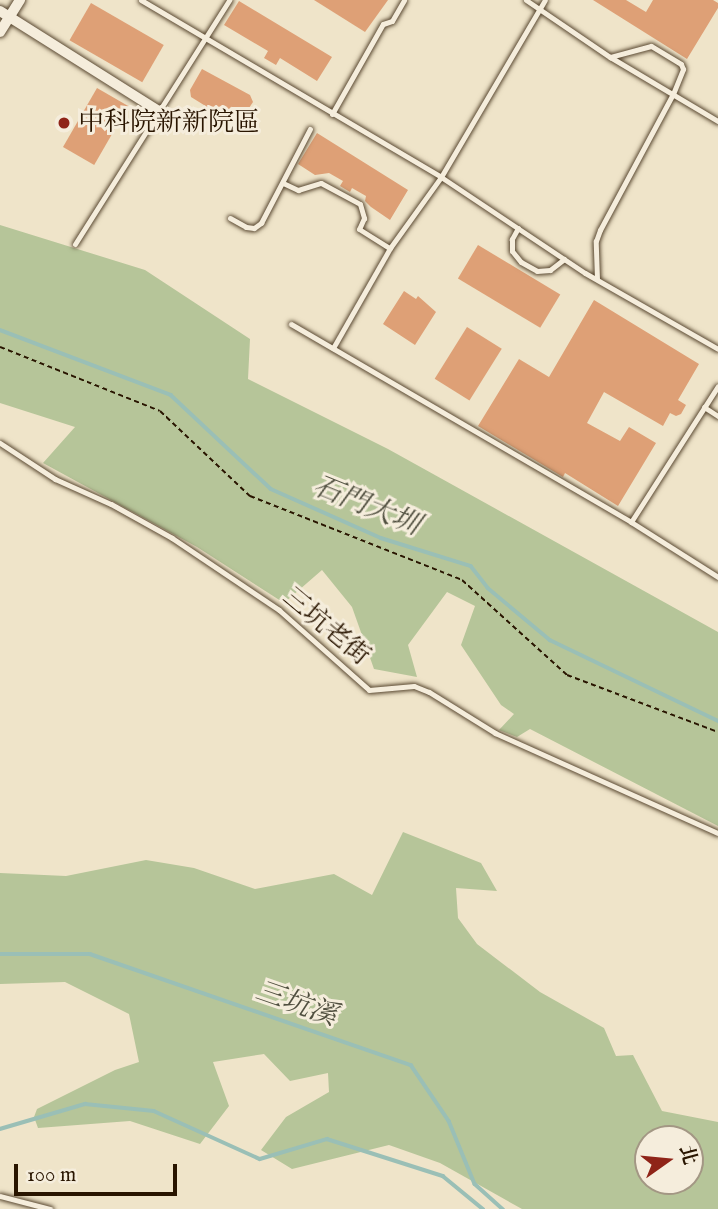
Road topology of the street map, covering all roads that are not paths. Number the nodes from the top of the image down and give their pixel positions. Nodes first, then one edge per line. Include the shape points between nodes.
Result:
1 (20, 0) edge
2 (141, 0) edge
3 (229, 0) edge
4 (404, 0) edge
5 (526, 0) edge
6 (545, 0) edge
7 (539, 9) junction
8 (5, 14) edge
9 (0, 32) edge
10 (205, 40) junction
11 (610, 57) junction
12 (673, 94) junction
13 (157, 110) junction
14 (332, 114) junction
15 (718, 121) edge
16 (310, 129) dead end
17 (441, 177) junction
18 (283, 183) junction
19 (230, 218) dead end
20 (518, 228) junction
21 (75, 244) dead end
22 (390, 248) junction
23 (564, 259) junction
24 (597, 279) junction
25 (291, 324) dead end
26 (333, 348) junction
27 (718, 349) edge
28 (718, 386) edge
29 (704, 407) junction
30 (718, 416) edge
31 (0, 443) edge
32 (631, 522) junction
33 (718, 577) edge
34 (718, 833) edge
35 (0, 1196) edge
36 (50, 1209) edge

1 - 8 street
2 - 10 lane
3 - 10 lane
4 - 14 lane via 392,21 383,24
5 - 7 lane
6 - 7 lane
7 - 11 lane
7 - 17 lane
8 - 9 street
8 - 13 street
10 - 13 lane
10 - 14 lane
11 - 12 lane
11 - 12 lane via 654,46 681,64 682,75
12 - 15 lane
12 - 24 lane via 600,230
13 - 21 lane
14 - 17 lane
16 - 18 lane
17 - 20 lane
17 - 22 lane
18 - 19 lane via 254,228
18 - 22 lane via 298,190 321,183 360,204 364,218 359,229
20 - 23 lane
20 - 23 lane via 512,251 521,262 537,271 550,270
22 - 26 lane
23 - 24 lane
24 - 27 lane
25 - 26 lane
26 - 32 lane
28 - 29 lane
29 - 30 lane
29 - 32 lane
31 - 34 lane, 三坑老街 via 55,479 172,538 279,610 369,690 414,686 429,692 495,733
32 - 33 lane
35 - 36 lane

